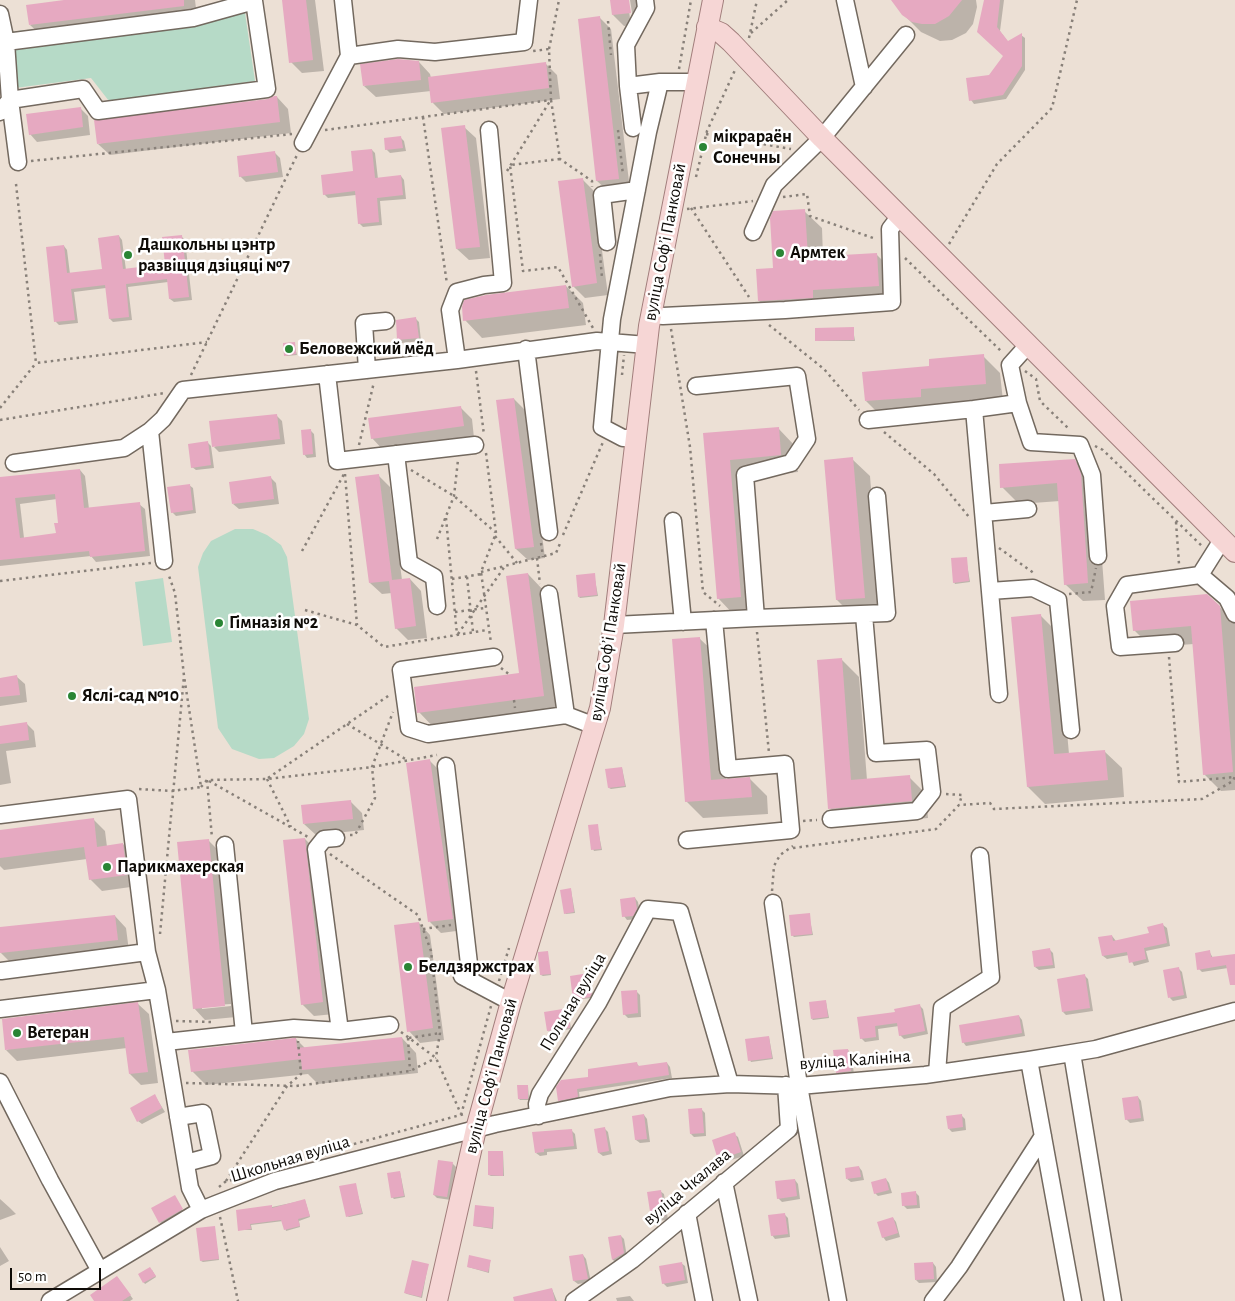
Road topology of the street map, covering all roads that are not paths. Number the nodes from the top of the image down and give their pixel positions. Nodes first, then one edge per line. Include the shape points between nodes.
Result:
1 (346, 0) edge
2 (529, 0) edge
3 (645, 0) edge
4 (713, 0) edge
5 (845, 0) edge
6 (0, 14) edge
7 (707, 27) junction
8 (906, 35) dead end
9 (6, 42) junction
10 (348, 56) junction
11 (686, 81) junction
12 (660, 82) junction
13 (628, 86) junction
14 (864, 87) junction
15 (5, 106) edge
16 (633, 128) dead end
17 (489, 130) dead end
18 (306, 138) road end
19 (822, 138) junction
20 (18, 162) road end
21 (637, 190) junction
22 (900, 216) junction
23 (754, 232) dead end
24 (607, 242) dead end
25 (386, 322) dead end
26 (657, 322) junction
27 (610, 341) junction
28 (647, 345) junction
29 (1028, 345) junction
30 (526, 349) junction
31 (457, 360) junction
32 (372, 369) junction
33 (326, 374) junction
34 (696, 386) dead end
35 (1018, 403) junction
36 (974, 409) junction
37 (868, 420) road end
38 (150, 431) junction
39 (636, 438) junction
40 (468, 446) road end
41 (396, 457) junction
42 (14, 463) dead end
43 (877, 496) dead end
44 (1028, 509) dead end
45 (984, 513) junction
46 (674, 521) dead end
47 (549, 532) dead end
48 (1223, 549) edge
49 (1098, 556) road end
50 (164, 561) road end
51 (1200, 575) junction
52 (990, 591) junction
53 (549, 594) dead end
54 (437, 606) dead end
55 (1235, 614) edge
56 (720, 615) junction
57 (864, 615) junction
58 (756, 618) junction
59 (683, 622) junction
60 (614, 625) junction
61 (1171, 643) road end
62 (494, 657) dead end
63 (999, 694) dead end
64 (566, 715) junction
65 (595, 726) junction
66 (1071, 730) dead end
67 (442, 760) road end
68 (0, 815) edge
69 (831, 819) road end
70 (336, 838) dead end
71 (688, 840) dead end
72 (224, 845) dead end
73 (980, 856) dead end
74 (773, 903) road end
75 (147, 952) junction
76 (1, 971) edge
77 (157, 990) junction
78 (511, 1002) junction
79 (0, 1009) edge
80 (1235, 1011) edge
81 (394, 1028) road end
82 (340, 1031) junction
83 (244, 1033) junction
84 (166, 1042) junction
85 (1072, 1053) junction
86 (1029, 1060) junction
87 (937, 1073) junction
88 (0, 1082) edge
89 (730, 1084) junction
90 (792, 1085) junction
91 (6, 1105) edge
92 (538, 1116) junction
93 (178, 1117) junction
94 (476, 1129) junction
95 (1043, 1136) junction
96 (186, 1164) junction
97 (724, 1182) junction
98 (201, 1210) junction
99 (687, 1213) junction
100 (100, 1271) junction
101 (50, 1301) edge
102 (437, 1301) edge
103 (574, 1301) edge
104 (704, 1301) edge
105 (749, 1301) edge
106 (838, 1301) edge
107 (933, 1301) edge
108 (1073, 1301) edge
109 (1113, 1301) edge

1 - 10 street
2 - 10 street via 524,42 435,52 398,49
3 - 13 street via 646,8 626,45
4 - 7 main road, вуліца Софʼі Панковай
5 - 14 street
6 - 9 street
7 - 11 main road, вуліца Софʼі Панковай
7 - 19 main road via 721,33
8 - 14 street
9 - 15 street
9 - 15 street via 193,18 254,1 267,89 98,111 83,89
10 - 18 street
11 - 12 street
11 - 26 main road, вуліца Софʼі Панковай
12 - 13 street
12 - 21 street
13 - 16 street
14 - 19 street
15 - 20 street
17 - 31 street via 503,283 457,292 450,310
19 - 22 main road
19 - 23 street via 774,184
21 - 24 street via 602,195
21 - 27 street
22 - 26 street via 890,229 892,302 663,316
22 - 29 main road
25 - 32 street via 364,323
26 - 28 main road, вуліца Софʼі Панковай
27 - 28 street
27 - 30 street
27 - 39 street via 602,427 623,438
28 - 39 main road, вуліца Софʼі Панковай
29 - 35 street via 1010,365
29 - 48 main road
30 - 31 street
30 - 47 street
31 - 32 street
32 - 33 street
33 - 38 street via 183,390 163,419
33 - 41 street via 337,461 348,464
34 - 58 street via 797,376 807,439 791,462 745,475
35 - 36 street
35 - 49 street via 1031,442 1080,446 1092,475
36 - 37 street
36 - 45 street
38 - 42 street via 124,448
38 - 50 street
39 - 60 main road, вуліца Софʼі Панковай
40 - 41 street
41 - 54 street via 409,562 434,577
43 - 57 street via 888,613
44 - 45 street
45 - 52 street
46 - 59 street
48 - 51 street
51 - 55 street via 1226,598
51 - 61 street via 1127,585 1116,606 1120,646
52 - 63 street
52 - 66 street via 1034,588 1058,600
53 - 64 street
56 - 58 street
56 - 59 street
56 - 71 street via 728,769 785,764 791,826
57 - 58 street
57 - 69 street via 876,753 928,750 932,792 917,811
59 - 60 street
60 - 65 main road, вуліца Софʼі Панковай
62 - 64 street via 401,670 409,728 428,734
64 - 65 street
65 - 78 main road, вуліца Софʼі Панковай
67 - 78 street via 467,978
68 - 75 street via 128,799
70 - 82 street via 324,839 316,849 325,886
72 - 83 street via 245,998
73 - 87 street via 991,977 942,1008
74 - 90 street
75 - 76 street
75 - 77 street
77 - 79 street
77 - 84 street
78 - 94 main road, вуліца Софʼі Панковай
80 - 85 street, вуліца Калініна via 1096,1050
81 - 82 street
82 - 83 street via 294,1028
83 - 84 street
84 - 93 street
85 - 86 street, вуліца Калініна
85 - 109 street
86 - 87 street, вуліца Калініна
86 - 95 street
87 - 90 street, вуліца Калініна
88 - 91 street
89 - 90 street, вуліца Калініна
89 - 92 street, вуліца Калініна via 670,1088
89 - 92 street, Польная вуліца via 680,912 648,909 598,1003 540,1094
90 - 97 street, вуліца Чкалава via 790,1129
90 - 106 street
91 - 100 street
92 - 94 street, вуліца Калініна
93 - 96 street
93 - 96 street via 203,1113 212,1156
94 - 98 street, Школьная вуліца via 275,1181
94 - 102 main road, вуліца Софʼі Панковай
95 - 107 street via 959,1267
95 - 108 street
96 - 98 street via 190,1188
97 - 99 street, вуліца Чкалава
97 - 105 street
98 - 100 street, Школьная вуліца
99 - 103 street, вуліца Чкалава via 632,1260
99 - 104 street
100 - 101 street, Школьная вуліца

